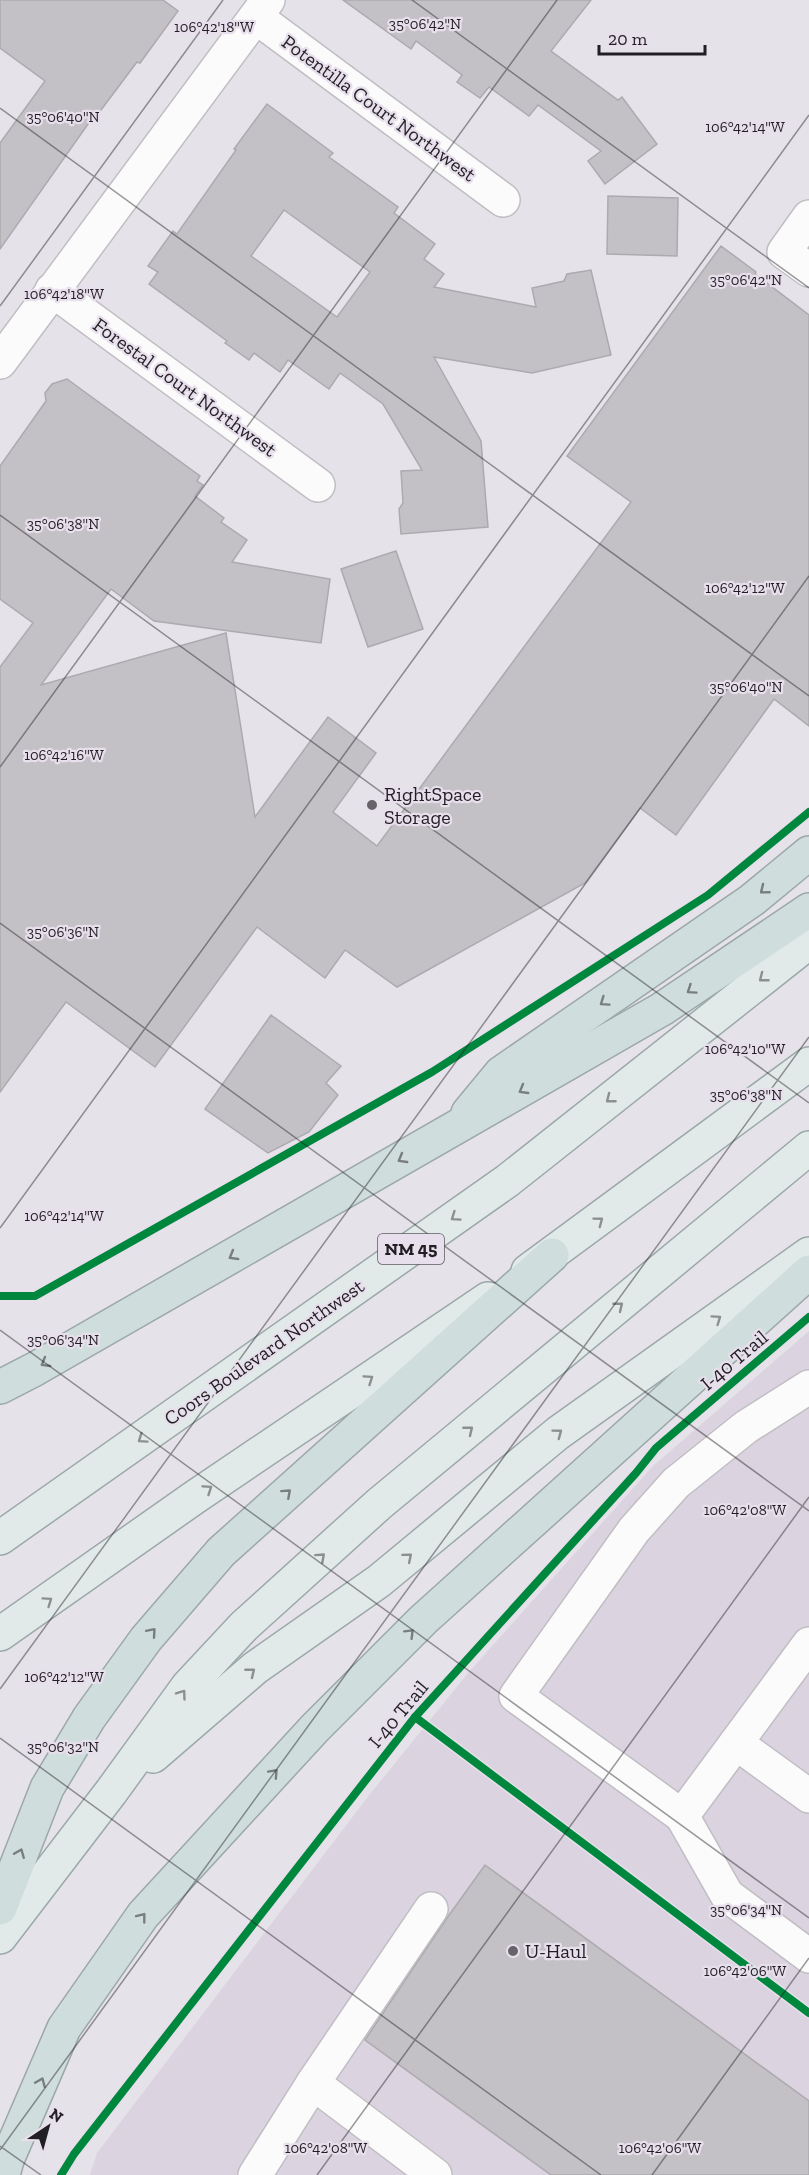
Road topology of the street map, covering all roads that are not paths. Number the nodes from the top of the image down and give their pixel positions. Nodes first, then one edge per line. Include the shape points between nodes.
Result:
1 (262, 9) edge
2 (503, 200) dead end
3 (809, 217) edge
4 (809, 270) edge
5 (52, 290) junction
6 (0, 362) edge
7 (318, 484) dead end
8 (809, 853) edge
9 (809, 910) edge
10 (809, 942) edge
11 (809, 1064) edge
12 (453, 1130) junction
13 (809, 1148) edge
14 (809, 1254) edge
15 (552, 1256) junction
16 (809, 1272) edge
17 (0, 1387) edge
18 (809, 1387) edge
19 (0, 1538) edge
20 (0, 1634) edge
21 (809, 1644) edge
22 (736, 1743) junction
23 (111, 1792) junction
24 (809, 1796) edge
25 (682, 1816) junction
26 (0, 1908) edge
27 (431, 1909) dead end
28 (0, 1936) edge
29 (809, 1956) edge
30 (313, 2083) junction
31 (426, 2172) edge
32 (3, 2175) edge
33 (255, 2175) edge

1 - 2 street, Potentilla Court Northwest
1 - 5 street
3 - 4 street via 784,252
5 - 6 street
5 - 7 street, Forestal Court Northwest
8 -> 12 highway via 752,900 501,1073
9 -> 12 highway via 662,1009
10 -> 19 main road, Coors Boulevard Northwest / NM 45 via 507,1181
15 -> 11 main road
12 -> 17 highway
23 -> 13 main road via 188,1686 244,1626 379,1504
23 -> 14 main road via 255,1668 379,1581 558,1433
20 -> 15 main road
26 -> 15 highway via 47,1788 89,1718 146,1639 221,1552
32 -> 16 highway via 64,2028 143,1915 315,1728 423,1620
18 - 25 street via 746,1427 676,1483 634,1530 516,1696
21 - 22 street
22 - 24 street
22 - 25 street
23 - 28 main road
25 - 29 street via 728,1894
27 - 30 street
30 - 31 street
30 - 33 street

